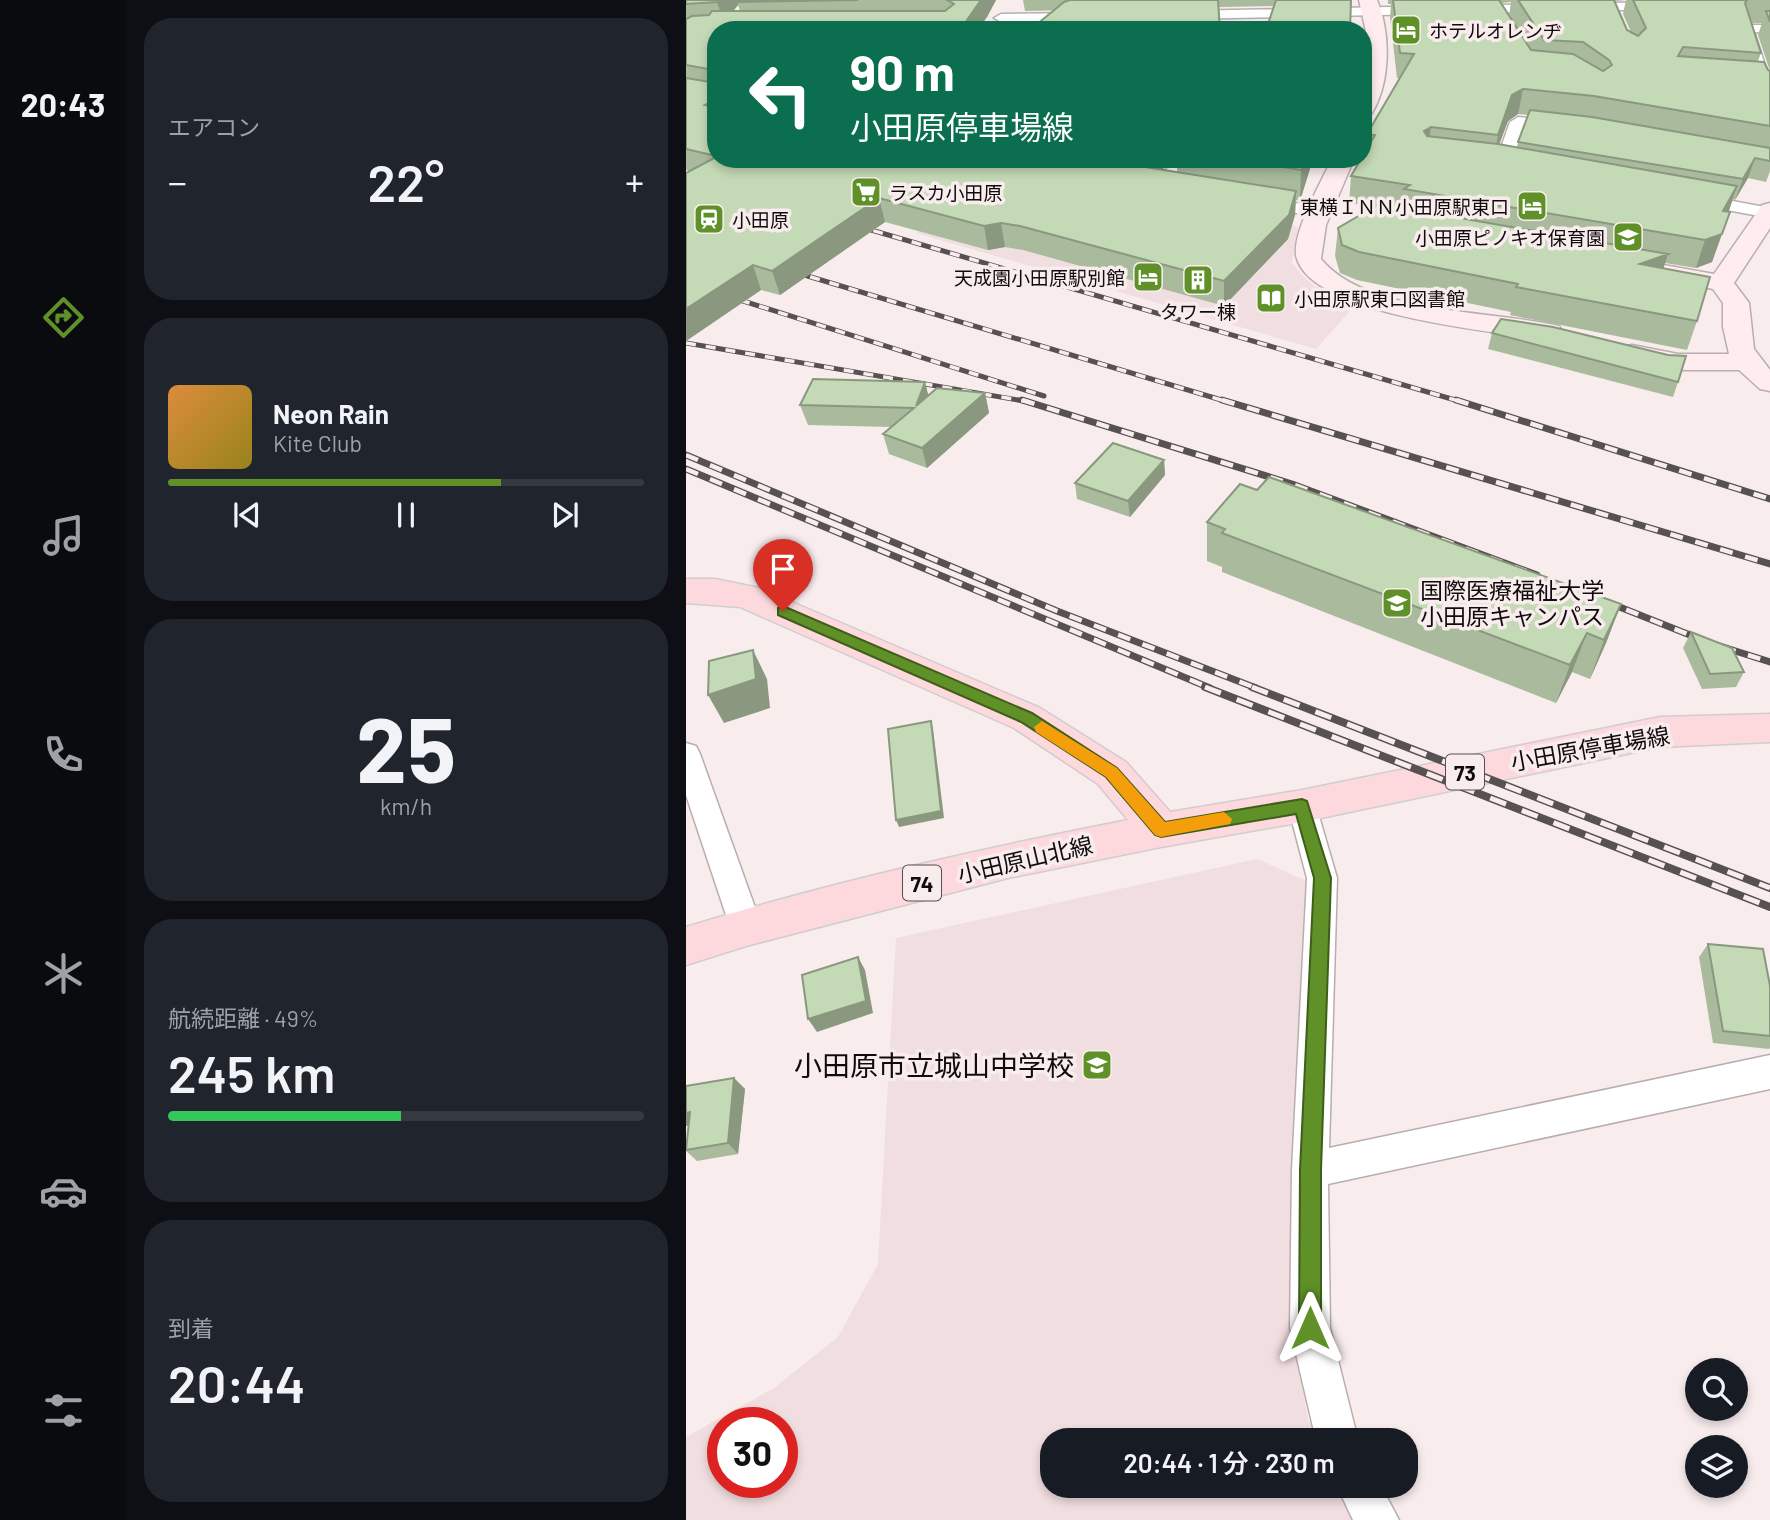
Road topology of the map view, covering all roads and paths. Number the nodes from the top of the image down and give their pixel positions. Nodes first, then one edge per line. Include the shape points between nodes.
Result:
1 (1670, 4) edge
2 (1371, 5) edge
3 (1495, 9) junction
4 (1098, 13) edge
5 (1258, 14) junction
6 (1163, 15) edge
7 (1073, 17) junction
8 (999, 18) edge
9 (1065, 21) edge
10 (1256, 21) edge
11 (1728, 21) edge
12 (1507, 28) edge
13 (1746, 28) junction
14 (1770, 29) edge
15 (1372, 78) edge
16 (1761, 86) edge
17 (1576, 128) edge
18 (1176, 168) edge
19 (1339, 168) edge
20 (1528, 171) edge
21 (1162, 188) edge
22 (1679, 195) edge
23 (1236, 199) edge
24 (1769, 211) edge
25 (1321, 212) junction
26 (1347, 217) dead end
27 (1630, 267) edge
28 (1721, 283) junction
29 (1577, 339) edge
30 (1602, 345) edge
31 (1748, 362) junction
32 (1770, 383) edge
33 (686, 591) edge
34 (1770, 728) edge
35 (686, 754) edge
36 (1302, 806) junction
37 (1161, 830) junction
38 (746, 927) junction
39 (686, 946) edge
40 (1770, 1072) edge
41 (1310, 1170) junction
42 (1334, 1428) edge
43 (1365, 1498) edge
44 (1377, 1520) edge

1 - 3 street via 1613,13
2 - 3 street
2 - 5 street
2 - 15 street via 1377,59
3 - 12 street
4 - 7 street
5 - 6 street
5 - 10 street
7 - 8 street
7 - 9 street
11 - 13 street
13 - 14 street
13 - 16 street
17 - 20 street via 1518,122 1495,166
18 - 21 street
19 - 25 street
22 - 24 street
23 - 25 street
24 - 28 street
25 - 26 street
25 - 29 street via 1309,242 1308,259 1339,289 1441,316
27 - 28 street
28 - 31 street via 1736,303 1738,351
30 - 31 street via 1678,362
31 - 32 street
33 - 37 main road via 747,596 1027,718 1112,773
34 - 36 main road, 小田原停車場線 / 73 via 1660,732
35 - 38 street
36 - 37 main road, 小田原停車場線 / 73
36 - 41 street via 1322,878
37 - 38 main road, 小田原山北線 / 74 via 1008,861
38 - 39 main road, 小田原山北線 / 74
40 - 41 street
41 - 42 street via 1310,1328
43 - 44 street

